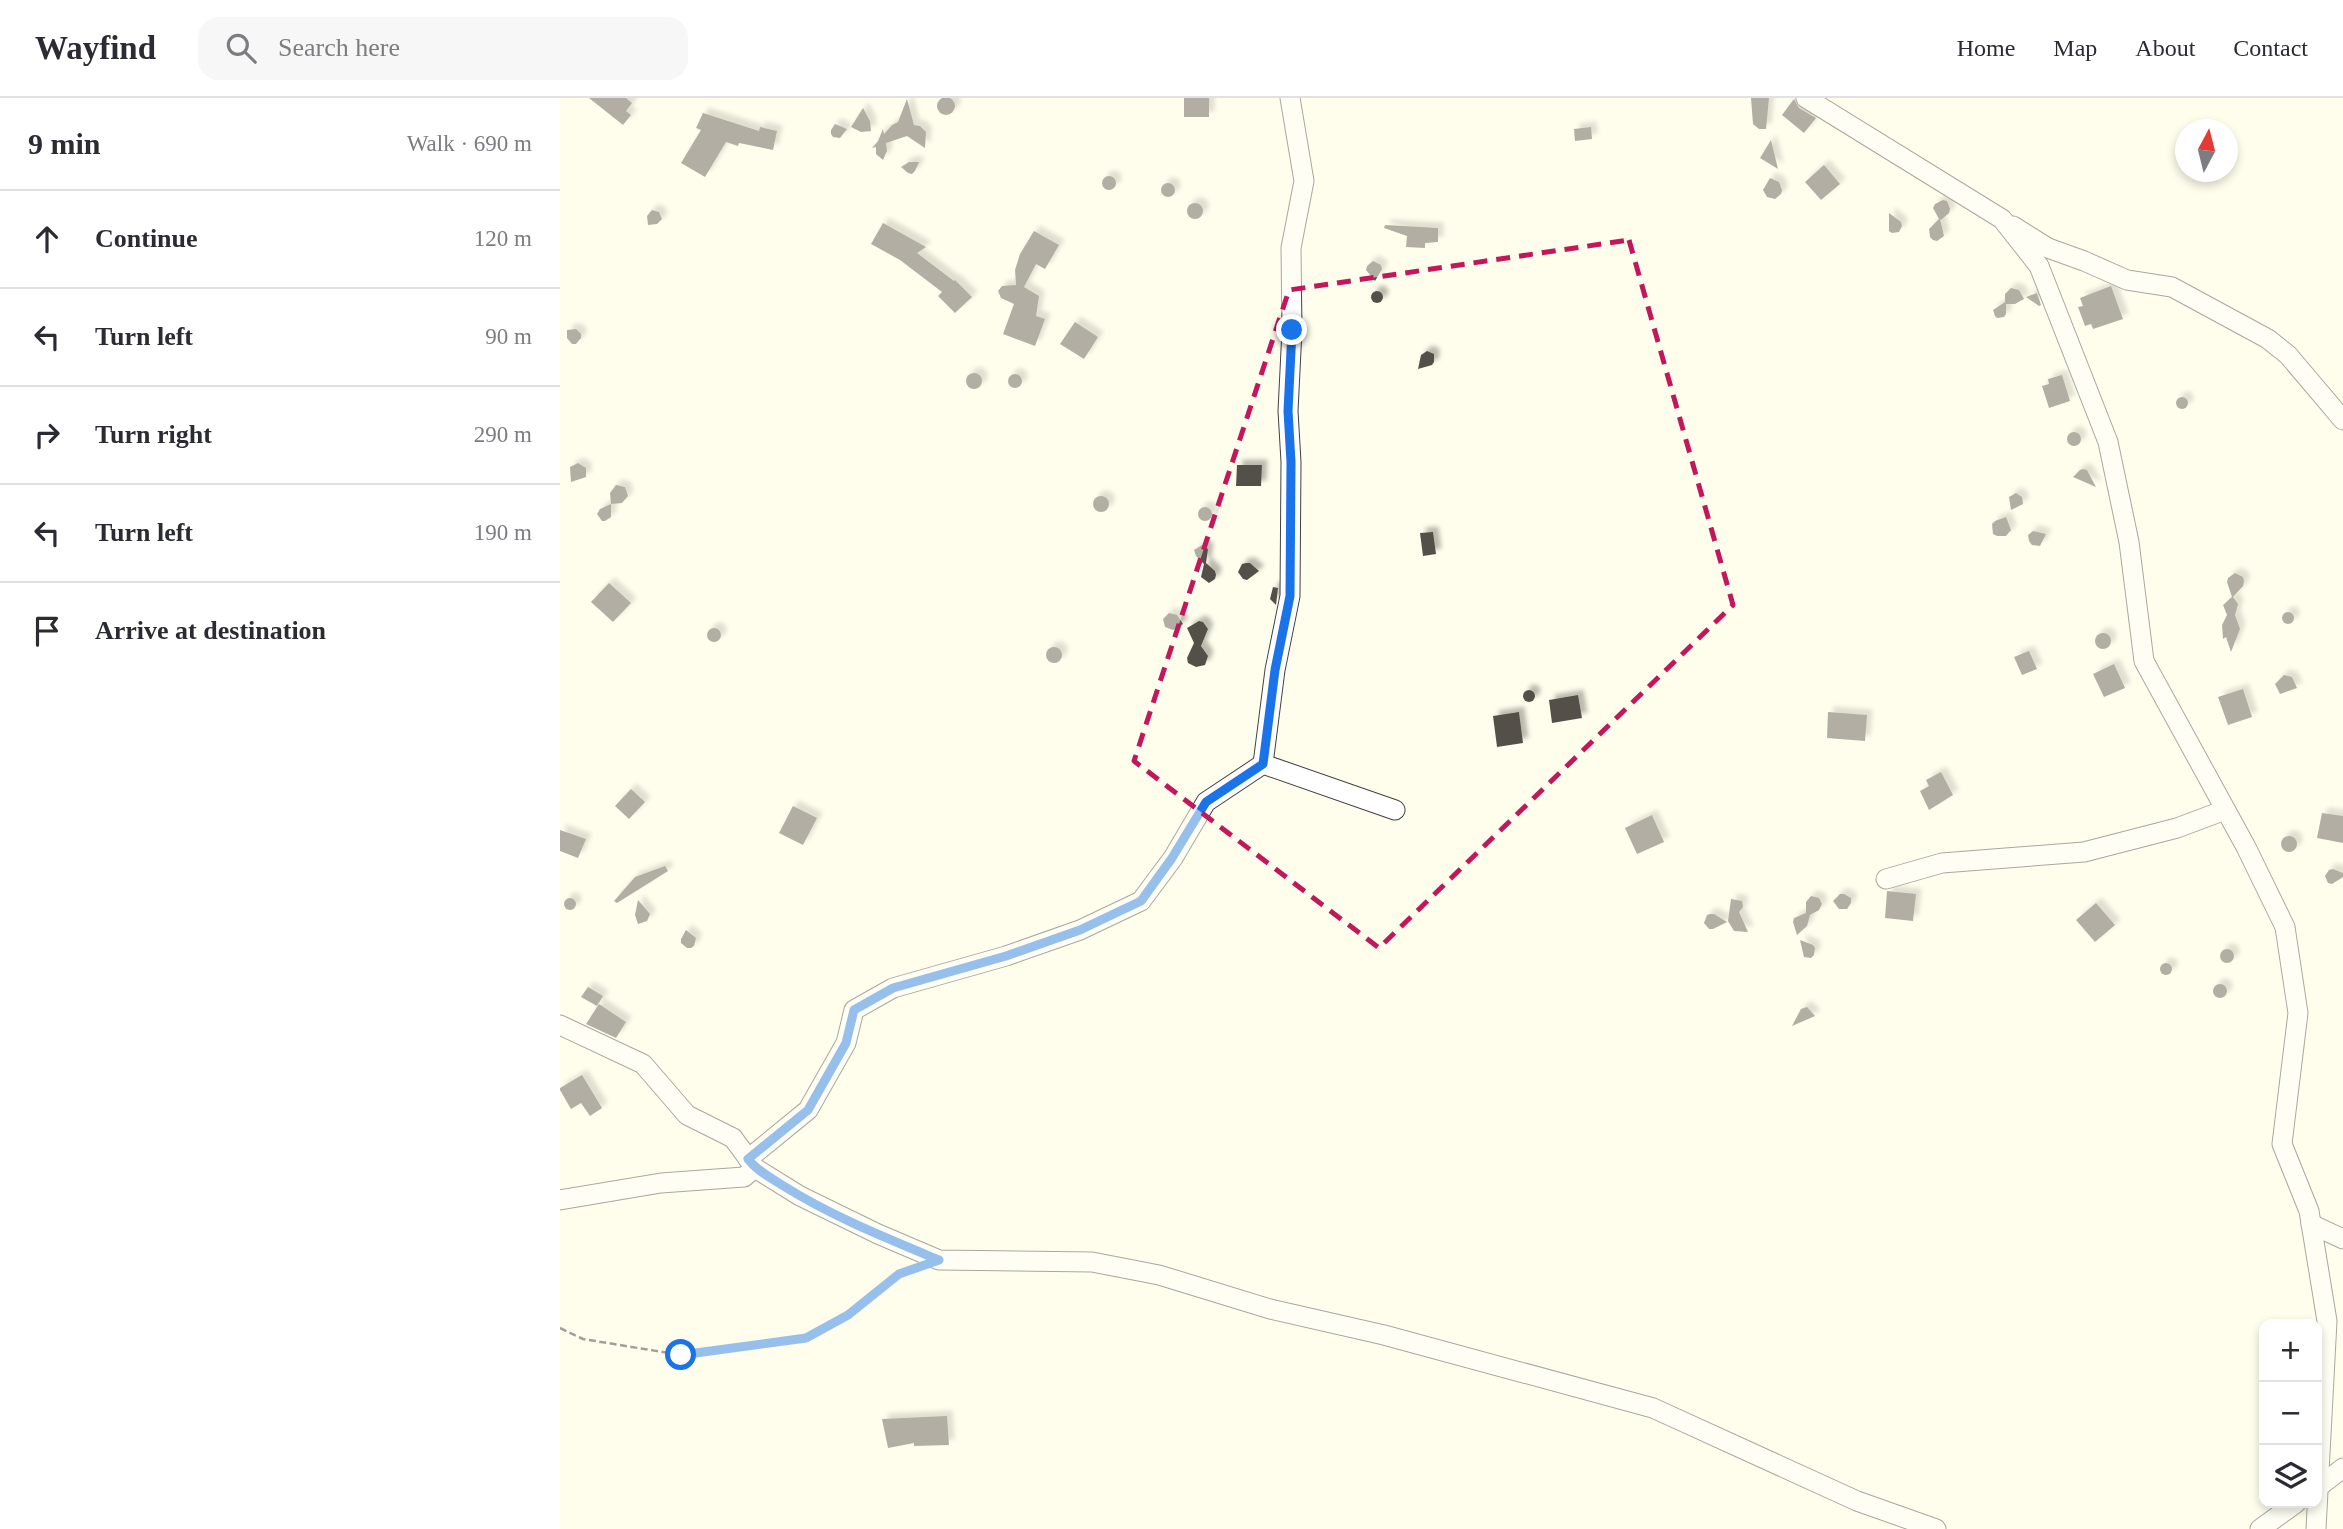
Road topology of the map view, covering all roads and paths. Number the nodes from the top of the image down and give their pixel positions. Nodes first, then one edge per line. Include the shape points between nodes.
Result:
1 (1290, 98) edge
2 (1806, 98) edge
3 (2002, 219) junction
4 (2343, 419) edge
5 (1263, 764) junction
6 (1395, 810) dead end
7 (2225, 810) junction
8 (1886, 879) dead end
9 (560, 1025) edge
10 (752, 1163) junction
11 (560, 1200) edge
12 (2311, 1224) junction
13 (2343, 1239) edge
14 (939, 1260) junction
15 (560, 1328) edge
16 (2319, 1445) edge
17 (2343, 1468) edge
18 (2322, 1484) edge
19 (2289, 1508) edge
20 (2317, 1508) edge
21 (1936, 1529) edge
22 (2260, 1529) edge
23 (2316, 1529) edge

1 - 5 street via 1304,181 1291,247 1290,596
2 - 3 street
3 - 4 street via 2048,248 2127,280 2172,288 2268,339 2288,355
3 - 7 street via 2039,266 2108,442 2129,542 2144,661
5 - 6 street
5 - 10 street via 1206,802 1141,901 1080,930 1006,956 893,988 854,1010 846,1043 808,1110
7 - 8 street via 2177,828 2084,852 1942,863
7 - 12 street via 2285,927 2298,1013 2282,1144
9 - 10 street via 643,1064 687,1115 733,1138
10 - 11 street via 744,1177 661,1183
10 - 14 street via 811,1202
12 - 13 street
12 - 16 street via 2327,1321
14 - 15 path via 899,1274 848,1315 806,1338 681,1355 583,1339
14 - 21 street via 1092,1262 1159,1275 1270,1309 1384,1335 1653,1408 1857,1500
17 - 18 street
19 - 22 street
20 - 23 street

